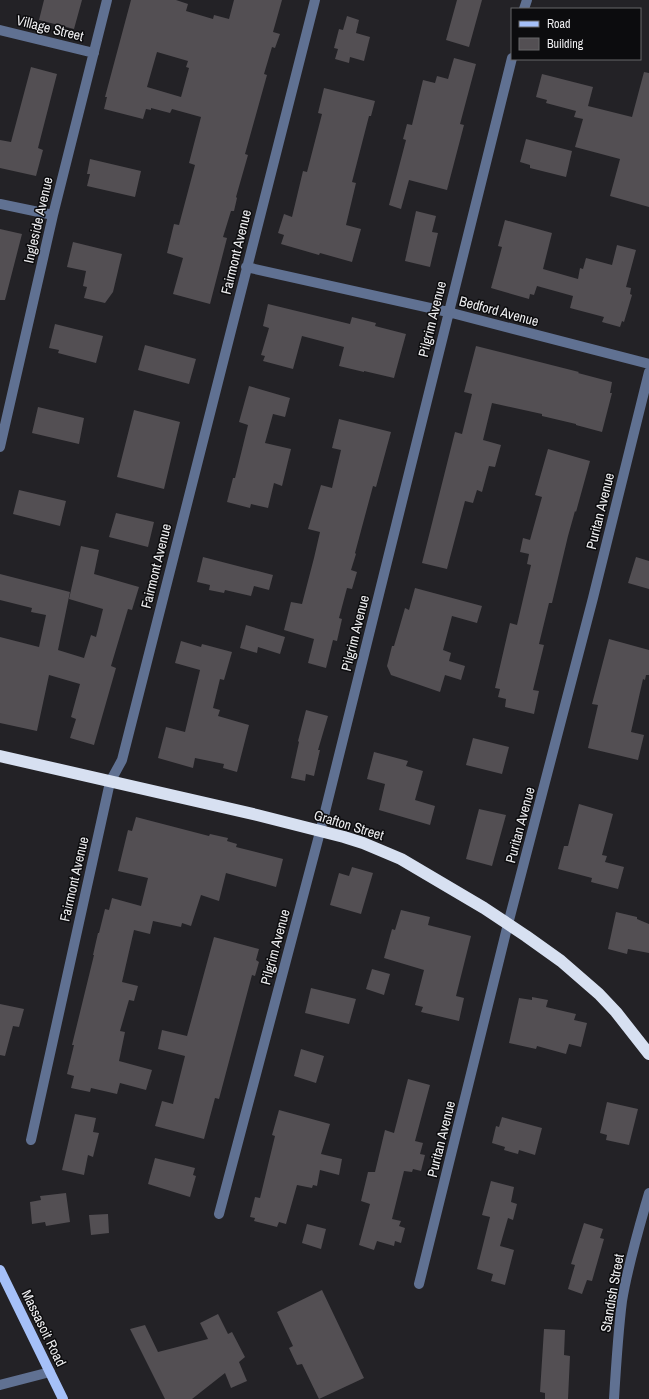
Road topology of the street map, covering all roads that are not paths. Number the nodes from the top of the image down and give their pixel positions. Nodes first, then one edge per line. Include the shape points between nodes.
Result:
1 (107, 0) edge
2 (315, 0) edge
3 (0, 30) edge
4 (94, 53) junction
5 (511, 60) edge
6 (0, 204) edge
7 (53, 215) junction
8 (246, 267) junction
9 (448, 312) junction
10 (649, 364) edge
11 (649, 372) edge
12 (0, 447) edge
13 (0, 756) edge
14 (110, 782) junction
15 (320, 832) junction
16 (508, 924) junction
17 (649, 1054) edge
18 (31, 1140) dead end
19 (649, 1193) edge
20 (219, 1214) dead end
21 (0, 1270) edge
22 (419, 1284) dead end
23 (50, 1372) junction
24 (0, 1385) edge
25 (63, 1399) edge
26 (614, 1399) edge

1 - 4 street, Ingleside Avenue
2 - 8 street, Fairmont Avenue
3 - 4 street, Village Street
4 - 7 street, Ingleside Avenue
5 - 9 street, Pilgrim Avenue
6 - 7 street
7 - 12 street, Ingleside Avenue
8 - 9 street, Bedford Avenue
8 - 14 street, Fairmont Avenue via 122,760
9 - 10 street, Bedford Avenue
9 - 15 street, Pilgrim Avenue
11 - 16 street, Puritan Avenue
13 - 14 highway, Grafton Street
14 - 15 highway, Grafton Street
14 - 18 street, Fairmont Avenue
15 - 16 highway, Grafton Street via 363,842 401,859
15 - 20 street, Pilgrim Avenue
16 - 17 highway, Grafton Street via 561,961 598,994 616,1012
16 - 22 street, Puritan Avenue
19 - 26 street, Standish Street via 622,1300
21 - 23 main road, Massasoit Road
23 - 24 street
23 - 25 main road, Massasoit Road

